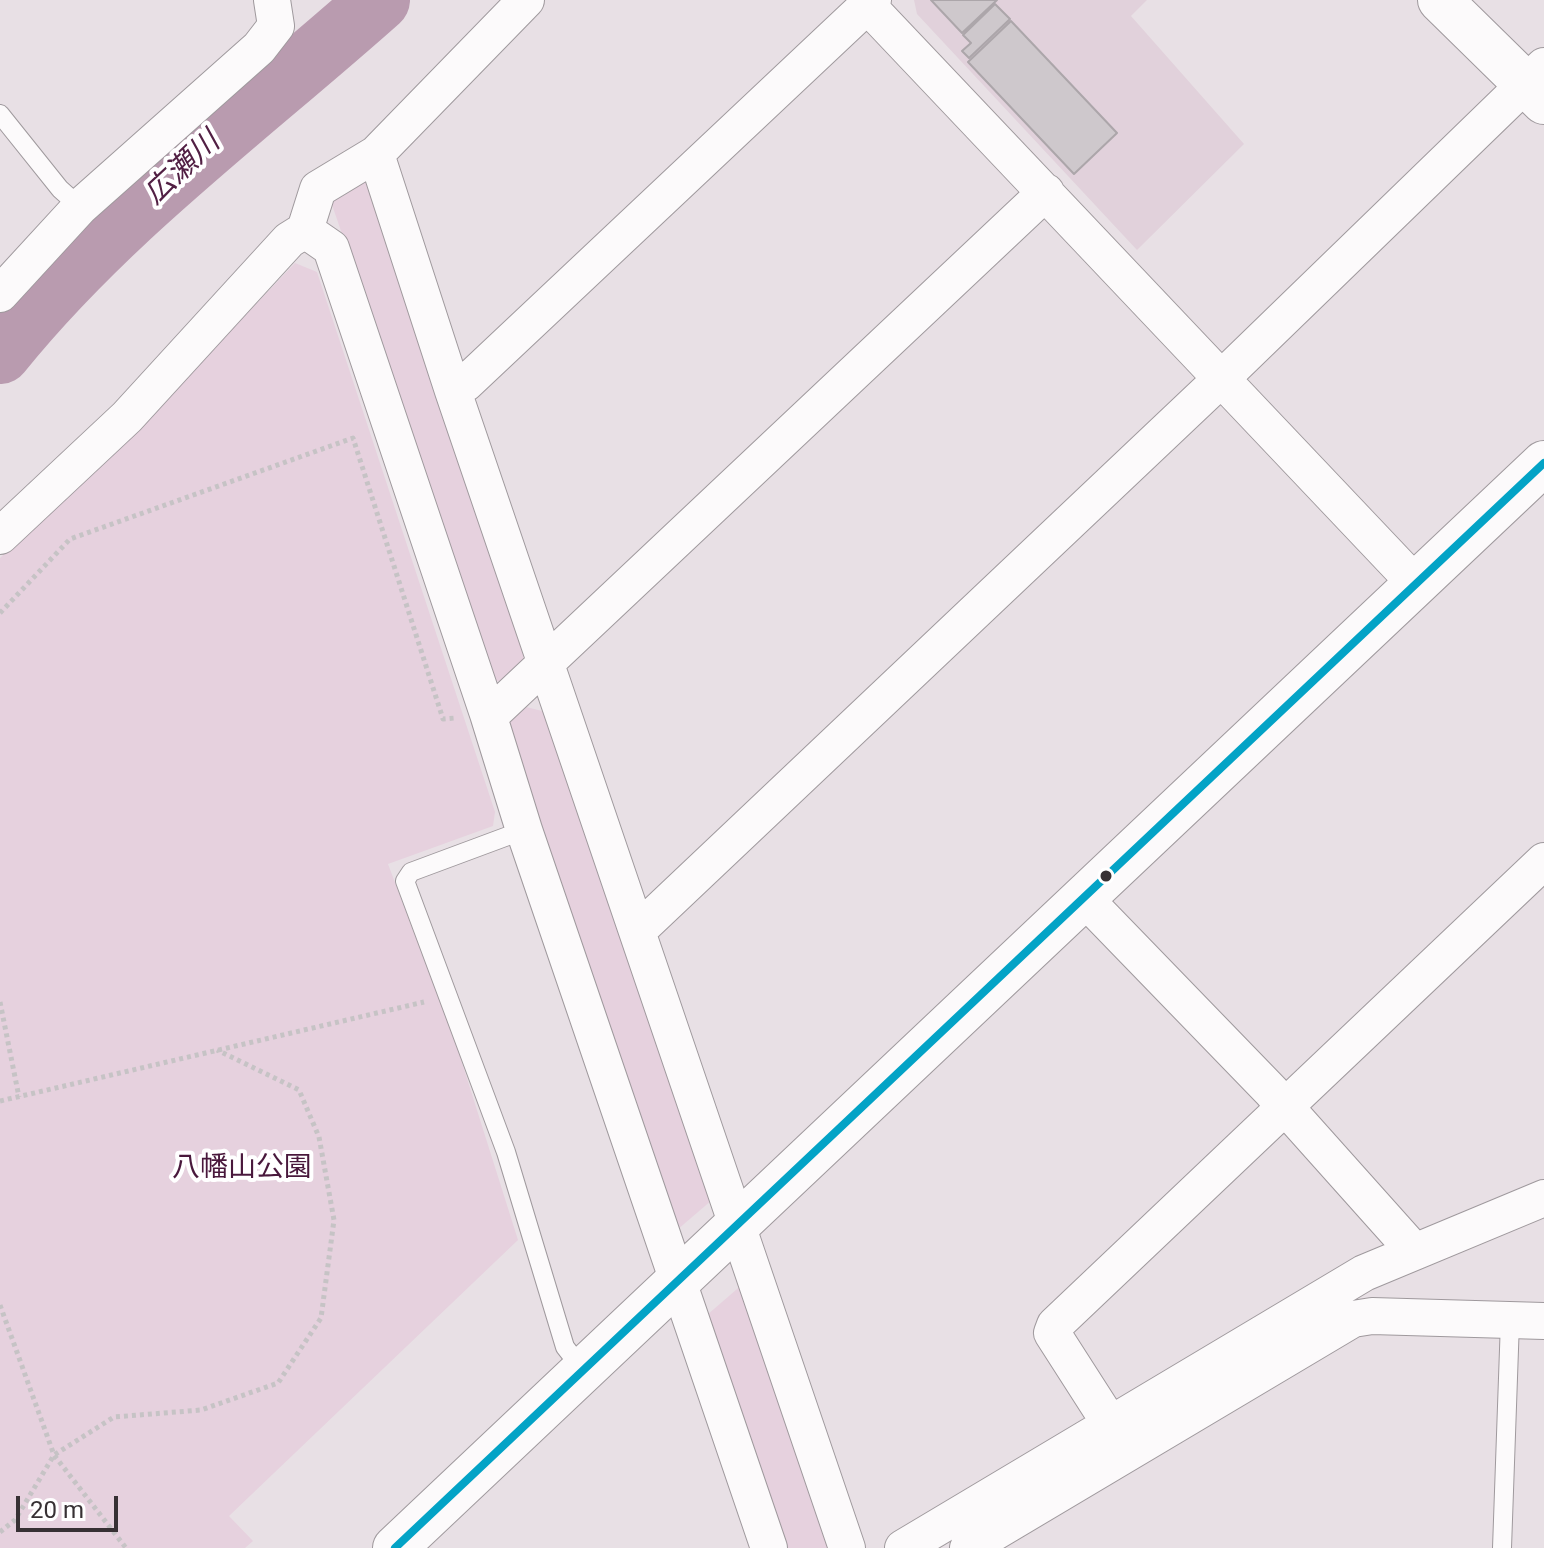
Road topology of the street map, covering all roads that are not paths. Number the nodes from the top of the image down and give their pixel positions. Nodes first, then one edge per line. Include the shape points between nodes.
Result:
1 (272, 0) edge
2 (526, 0) edge
3 (1440, 0) edge
4 (870, 2) edge
5 (1538, 84) edge
6 (0, 114) edge
7 (376, 154) junction
8 (1046, 192) junction
9 (80, 207) junction
10 (305, 230) junction
11 (0, 294) edge
12 (1222, 378) junction
13 (453, 391) junction
14 (1544, 463) edge
15 (0, 536) edge
16 (1416, 584) junction
17 (546, 661) junction
18 (488, 714) junction
19 (524, 830) junction
20 (1544, 861) edge
21 (1084, 898) junction
22 (637, 928) junction
23 (1284, 1107) junction
24 (1544, 1198) edge
25 (738, 1225) junction
26 (1414, 1251) junction
27 (679, 1280) junction
28 (1344, 1304) junction
29 (1527, 1321) edge
30 (585, 1372) junction
31 (1111, 1425) junction
32 (395, 1548) edge
33 (769, 1548) edge
34 (847, 1548) edge
35 (903, 1548) edge
36 (968, 1548) edge
37 (1502, 1548) edge

1 - 9 street via 276,26 259,48
2 - 7 street
3 - 5 street
4 - 8 street
4 - 13 street
5 - 12 street
6 - 9 lane
7 - 10 street via 318,189
7 - 13 street
8 - 12 street
8 - 17 street
9 - 11 street
10 - 15 street via 289,240 127,417
10 - 18 street via 331,248
12 - 16 street
12 - 22 street
13 - 17 street
14 - 16 street
16 - 21 street
17 - 18 street
17 - 22 street
18 - 19 street
19 - 27 street
19 - 30 lane via 411,872 405,881 506,1152 565,1347
20 - 23 street
21 - 23 street
21 - 25 street
22 - 25 street
23 - 26 street
23 - 31 street via 1055,1325 1052,1333
24 - 26 street
25 - 27 street
25 - 34 street
26 - 28 street
27 - 30 street
27 - 33 street
28 - 29 street via 1372,1316
28 - 31 street
28 - 36 street
29 - 37 lane
30 - 32 street
31 - 35 street

